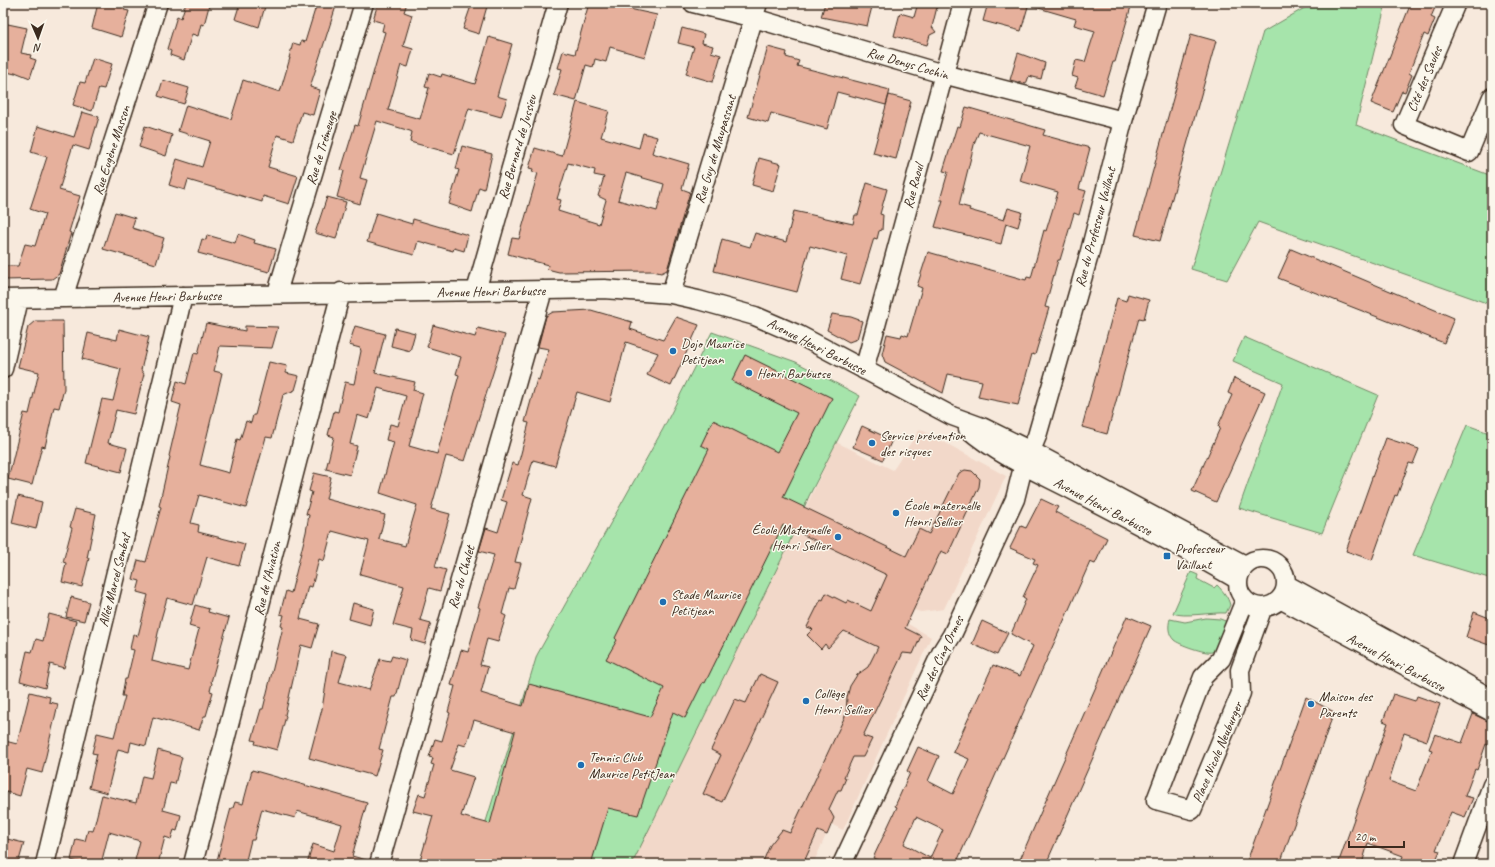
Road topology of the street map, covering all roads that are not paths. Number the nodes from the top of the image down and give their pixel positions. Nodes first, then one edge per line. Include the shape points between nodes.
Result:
1 (158, 3) edge
2 (364, 3) edge
3 (558, 3) edge
4 (693, 3) edge
5 (964, 3) edge
6 (1157, 3) edge
7 (1456, 3) edge
8 (756, 11) edge
9 (943, 74) junction
10 (1492, 97) edge
11 (1123, 122) junction
12 (544, 290) junction
13 (476, 291) junction
14 (341, 292) junction
15 (277, 294) junction
16 (671, 294) junction
17 (183, 296) junction
18 (64, 298) junction
19 (11, 299) edge
20 (3, 369) edge
21 (864, 370) junction
22 (1028, 458) junction
23 (1241, 573) junction
24 (1283, 592) junction
25 (1245, 600) junction
26 (1263, 607) junction
27 (1492, 699) edge
28 (1492, 712) edge
29 (1492, 785) edge
30 (45, 864) edge
31 (192, 864) edge
32 (379, 864) edge
33 (842, 864) edge
34 (1462, 864) edge

1 - 18 street, Rue Eugène Masson
2 - 15 street, Rue de Trémeuge
3 - 13 street, Rue Bernard de Jussieu
4 - 8 street, Rue Denys Cochin
5 - 9 street, Rue Raoul
6 - 11 street, Rue du Professeur Vaillant
7 - 10 street, Cité des Saules via 1404,125 1469,152
8 - 9 street, Rue Denys Cochin
8 - 16 street, Rue Guy de Maupassant
9 - 11 street, Rue Denys Cochin
9 - 21 street, Rue Raoul
11 - 22 street, Rue du Professeur Vaillant via 1089,255
12 - 13 street, Avenue Henri Barbusse
12 - 16 street, Avenue Henri Barbusse via 604,289
12 - 32 street, Rue du Chalet
13 - 14 street, Avenue Henri Barbusse
14 - 15 street, Avenue Henri Barbusse
14 - 31 street, Rue de l'Aviation
15 - 17 street, Avenue Henri Barbusse
16 - 21 street, Avenue Henri Barbusse via 755,316 799,335
17 - 18 street, Avenue Henri Barbusse
17 - 30 street, Allée Marcel Sembat
18 - 19 street, Avenue Henri Barbusse
19 - 20 street
21 - 22 street, Avenue Henri Barbusse via 952,416 976,436
22 - 23 street, Avenue Henri Barbusse via 1178,546
22 - 33 street, Rue des Cinq Ormes via 1015,499
23 - 24 street via 1255,559 1272,561 1278,564 1285,574
23 - 25 street via 1239,591
24 - 26 street via 1272,605
24 - 27 street, Avenue Henri Barbusse via 1434,664
24 - 28 street, Avenue Henri Barbusse
25 - 26 street via 1253,606
25 - 26 street, Place Nicole Neuburger via 1221,659 1203,676 1156,800 1192,810 1241,693 1240,670
29 - 34 street

